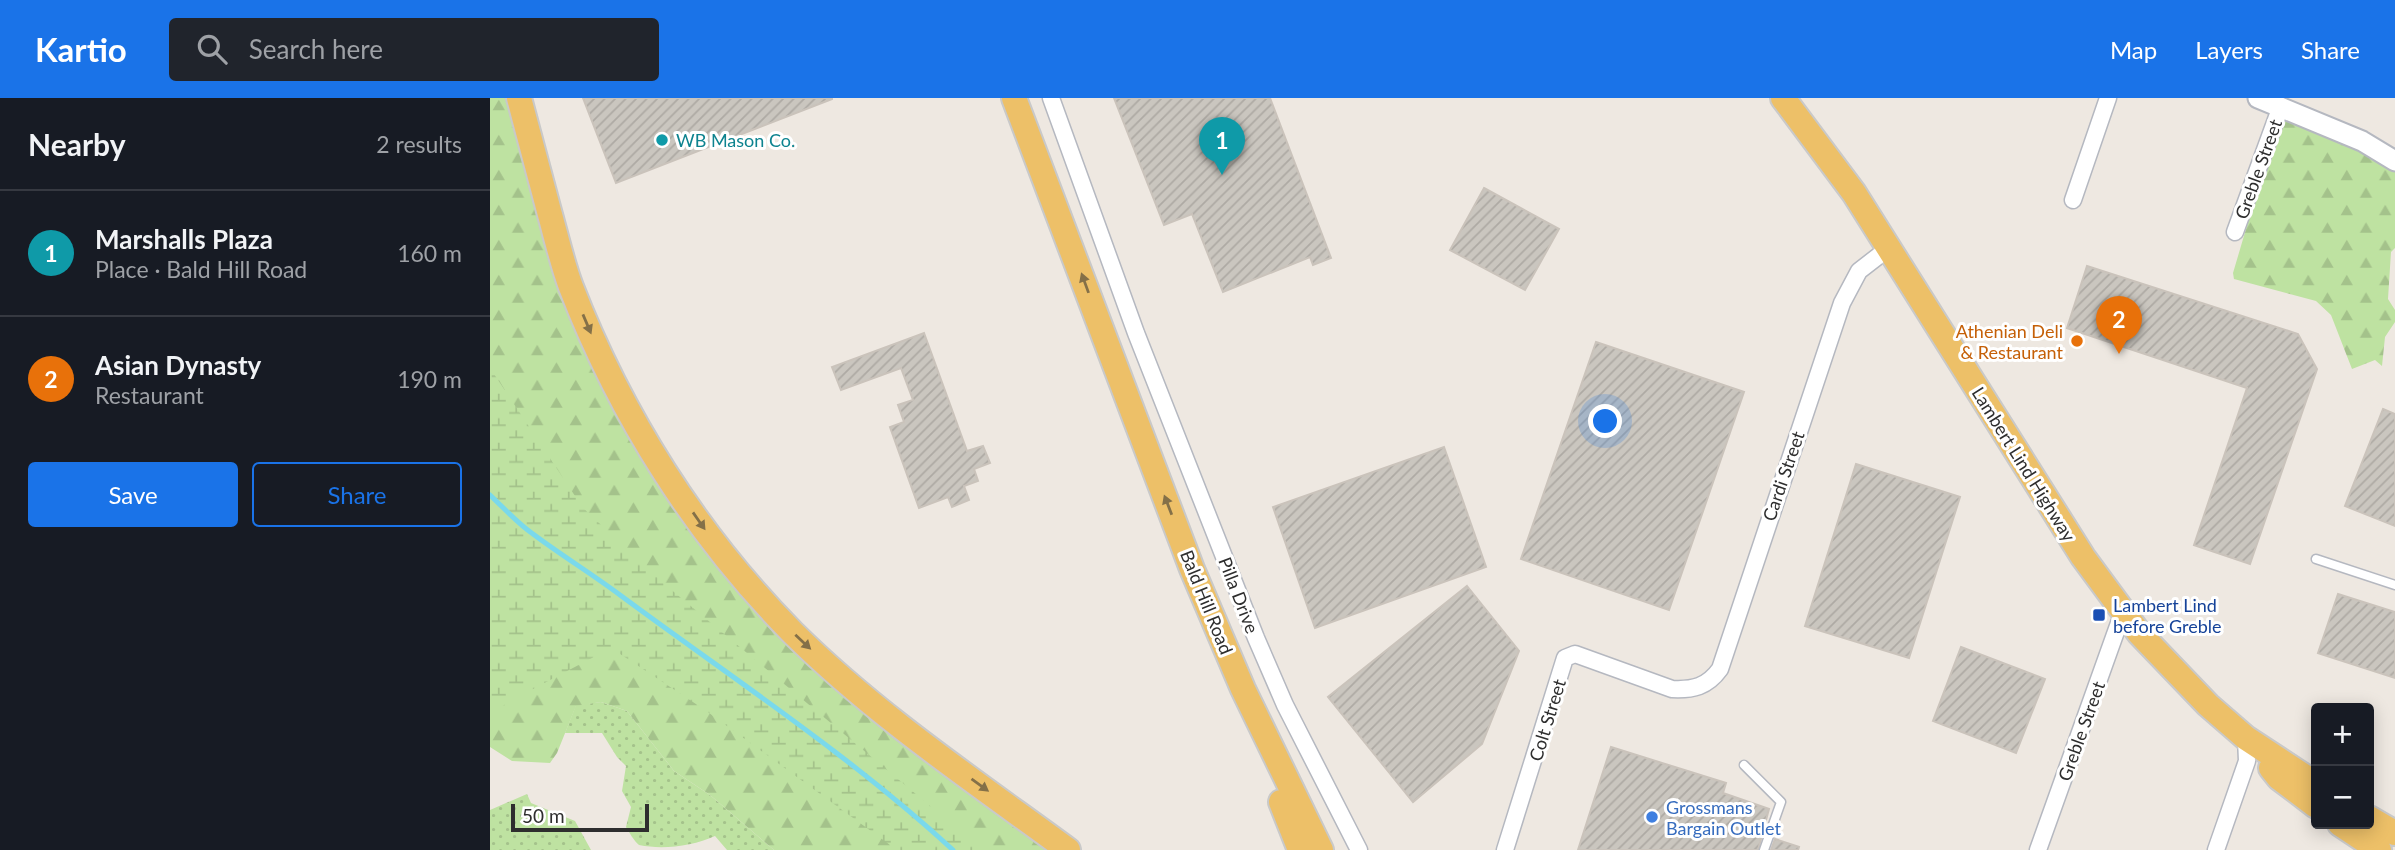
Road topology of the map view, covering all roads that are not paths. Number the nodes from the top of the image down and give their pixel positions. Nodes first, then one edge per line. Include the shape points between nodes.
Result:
1 (1014, 98) edge
2 (1051, 98) edge
3 (1783, 98) edge
4 (2108, 98) edge
5 (2258, 98) edge
6 (509, 103) edge
7 (2281, 106) junction
8 (2395, 161) edge
9 (2073, 200) dead end
10 (2235, 232) dead end
11 (1890, 247) junction
12 (2316, 559) dead end
13 (1192, 569) junction
14 (2395, 585) edge
15 (2123, 612) junction
16 (1672, 689) joint
17 (2246, 738) junction
18 (1744, 765) dead end
19 (2311, 781) edge
20 (2311, 802) edge
21 (2374, 821) edge
22 (2348, 829) edge
23 (2395, 833) edge
24 (1068, 850) edge
25 (1300, 850) edge
26 (1321, 850) edge
27 (1359, 850) edge
28 (1505, 850) edge
29 (1765, 850) edge
30 (2039, 850) edge
31 (2216, 850) edge
32 (2379, 850) edge

13 -> 1 main road, Bald Hill Road
2 - 27 street, Pilla Drive via 1136,332 1273,677
3 - 11 main road, Lambert Lind Highway
4 - 9 street
5 - 7 street
6 -> 24 main road via 571,287 622,400 666,475 720,551 755,594 849,684
7 - 8 street via 2362,141
7 - 10 street, Greble Street
11 - 15 main road, Lambert Lind Highway via 2083,557
11 - 16 street, Cardi Street via 1859,271 1842,303 1720,669 1702,686
12 - 14 lane
13 - 25 main road via 1229,678
13 - 26 main road, Bald Hill Road via 1243,690
15 - 17 main road, Lambert Lind Highway via 2208,705
15 - 30 street, Greble Street
16 - 28 street, Colt Street via 1575,654 1565,658
17 - 19 main road, Lambert Lind Highway
17 - 20 main road, Lambert Lind Highway via 2279,778
17 - 31 street via 2247,761
18 - 29 lane via 1781,802
21 - 23 main road
22 - 32 main road

